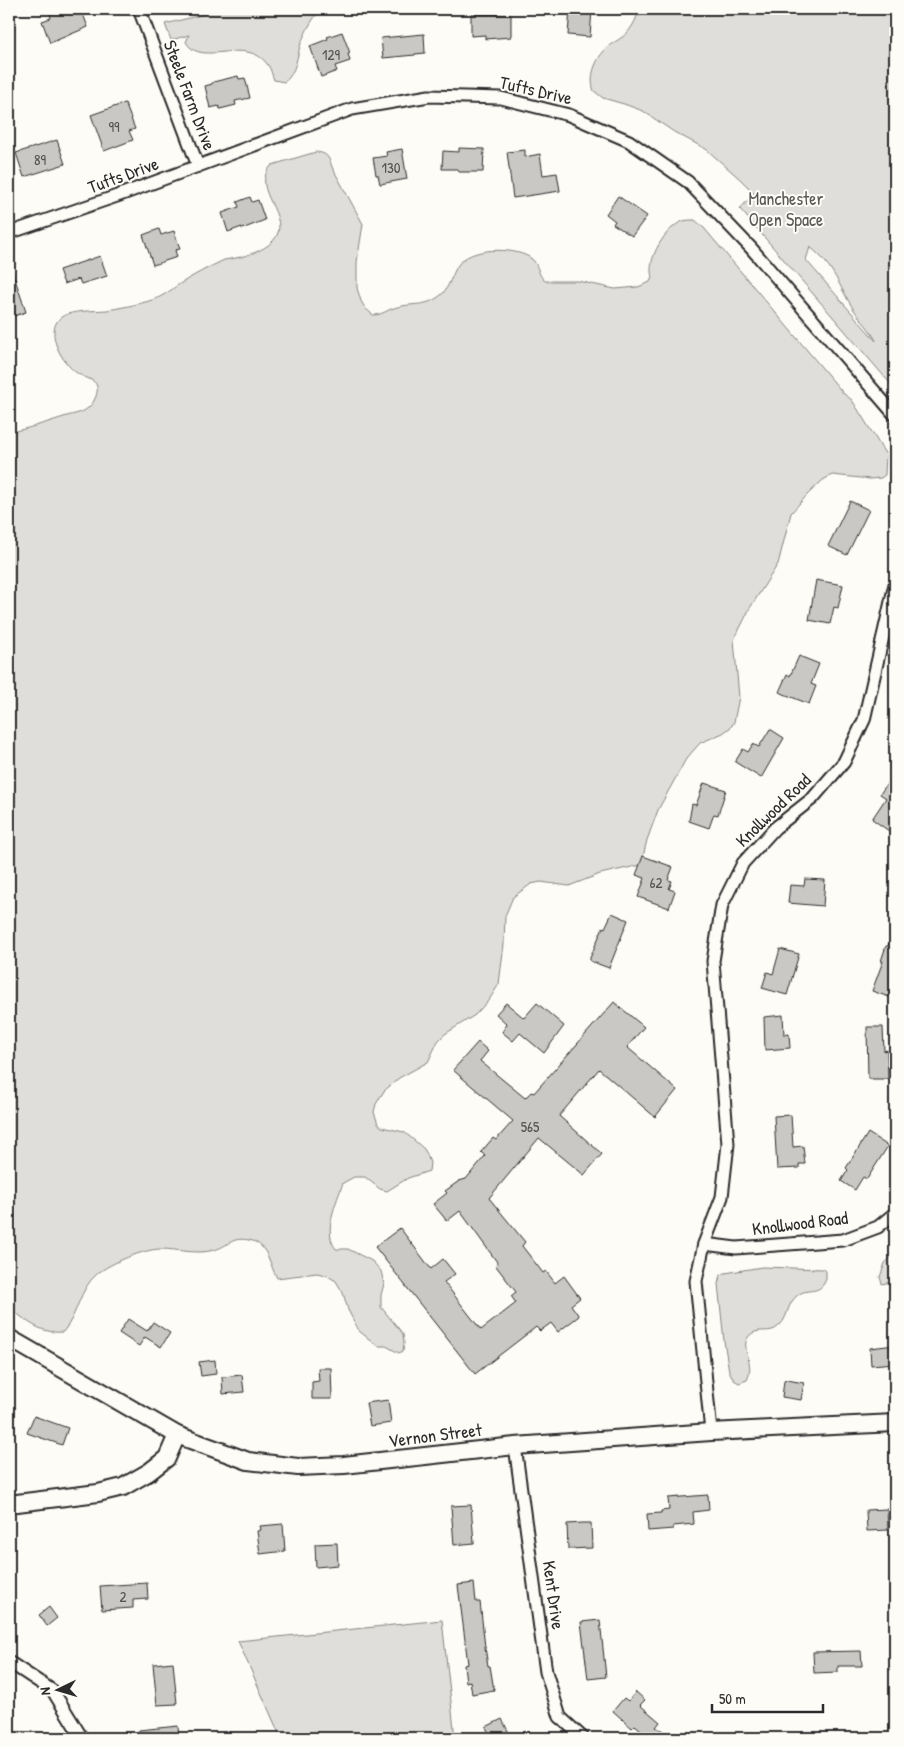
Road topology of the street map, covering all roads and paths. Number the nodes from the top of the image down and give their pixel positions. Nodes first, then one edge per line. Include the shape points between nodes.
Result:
1 (139, 9) edge
2 (198, 166) junction
3 (9, 233) edge
4 (895, 415) edge
5 (895, 584) edge
6 (895, 1213) edge
7 (704, 1244) junction
8 (9, 1338) edge
9 (895, 1424) edge
10 (712, 1432) junction
11 (177, 1434) junction
12 (515, 1446) junction
13 (9, 1504) edge
14 (9, 1662) edge
15 (82, 1738) edge
16 (583, 1738) edge

1 - 2 street, Steele Farm Drive
2 - 3 street, Tufts Drive
2 - 4 street, Tufts Drive via 352,109 429,96 500,98 569,114 629,141 688,182 751,248
5 - 7 street, Knollwood Road via 864,720 844,762 813,798 775,828 744,863 722,905 713,961 728,1144 722,1197
6 - 7 street, Knollwood Road via 878,1227 843,1240 736,1248
7 - 10 street, Knollwood Road via 696,1281
8 - 11 street, Vernon Street
9 - 10 street, Vernon Street
10 - 12 street, Vernon Street
11 - 12 street, Vernon Street via 248,1461 298,1467
11 - 13 street via 167,1458 123,1486 98,1493
12 - 16 street, Kent Drive via 546,1672 560,1717
14 - 15 street via 53,1691

